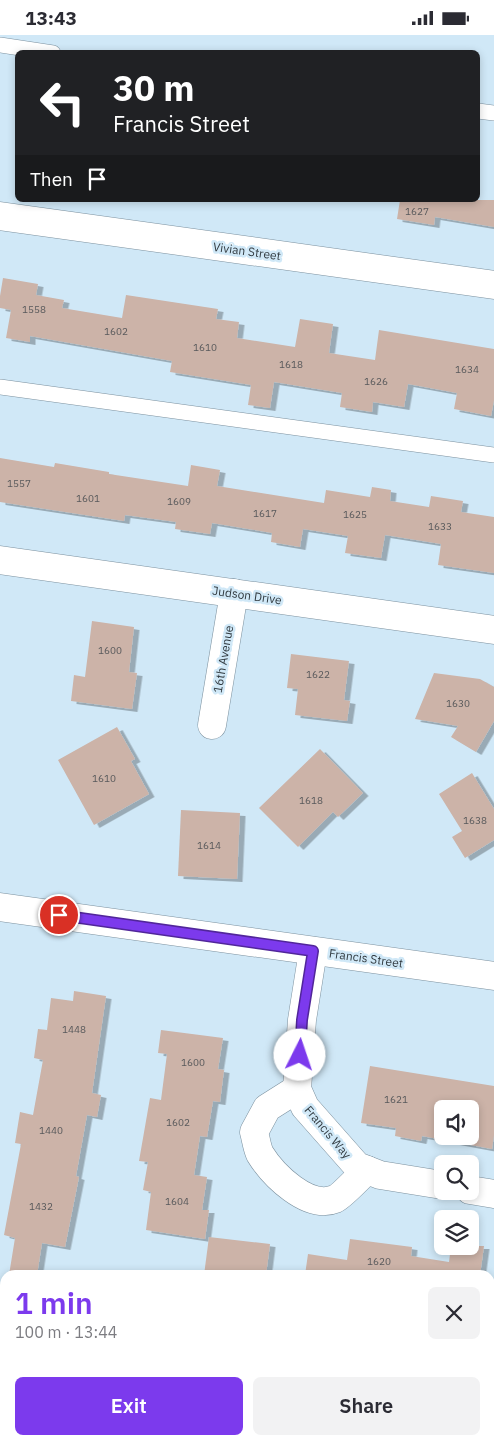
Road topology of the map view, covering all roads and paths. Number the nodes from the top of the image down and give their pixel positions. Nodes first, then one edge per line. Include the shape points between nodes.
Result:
1 (0, 45) edge
2 (33, 50) edge
3 (480, 111) edge
4 (494, 113) edge
5 (0, 216) edge
6 (494, 285) edge
7 (0, 387) edge
8 (494, 455) edge
9 (0, 560) edge
10 (234, 593) junction
11 (494, 630) edge
12 (212, 725) dead end
13 (0, 907) edge
14 (313, 951) junction
15 (494, 977) edge
16 (298, 1089) junction
17 (367, 1170) junction
18 (434, 1184) edge
19 (479, 1191) edge
20 (494, 1193) edge

1 - 2 lane
3 - 4 lane
5 - 6 street, Vivian Street
7 - 8 lane
9 - 10 street, Judson Drive
10 - 11 street, Judson Drive
10 - 12 street, 16th Avenue
13 - 14 street, Francis Street
14 - 15 street, Francis Street
14 - 16 street, Francis Way via 302,1020
16 - 17 street, Francis Way via 305,1107 357,1166
16 - 17 street via 267,1108 254,1132 260,1153 282,1182 318,1201 336,1199
17 - 18 street, Francis Way
19 - 20 street

